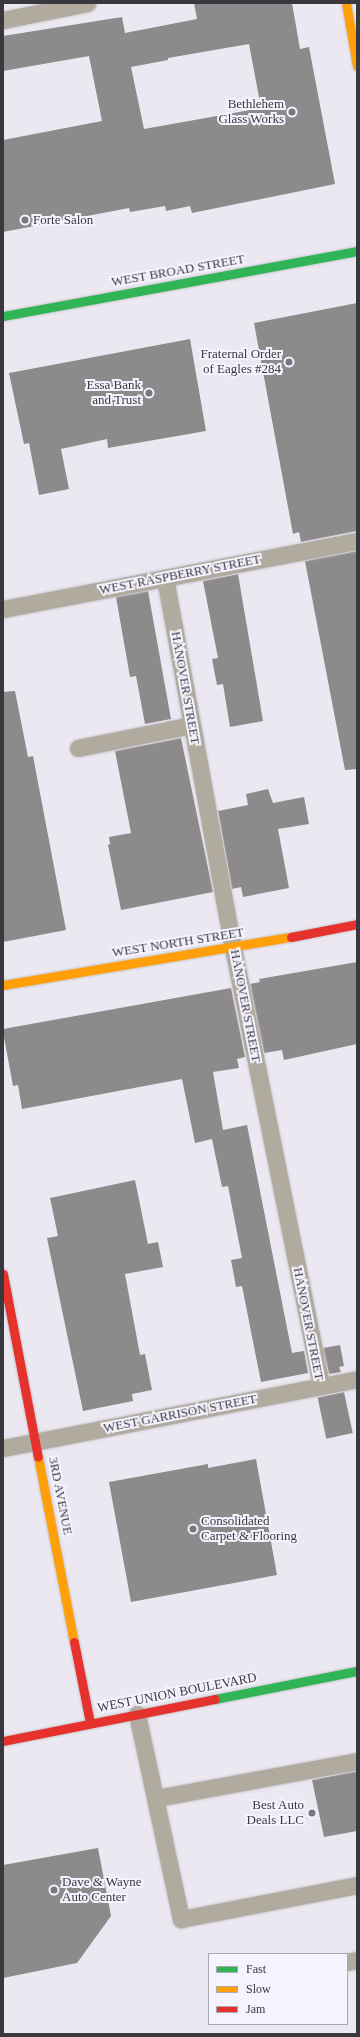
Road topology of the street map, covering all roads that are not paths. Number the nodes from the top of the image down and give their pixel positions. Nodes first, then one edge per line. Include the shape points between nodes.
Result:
1 (87, 3) edge
2 (346, 3) edge
3 (53, 6) edge
4 (3, 20) edge
5 (357, 66) edge
6 (357, 251) edge
7 (3, 316) edge
8 (357, 541) edge
9 (164, 578) junction
10 (3, 609) edge
11 (192, 725) junction
12 (78, 748) dead end
13 (357, 924) edge
14 (233, 948) junction
15 (3, 985) edge
16 (3, 1274) edge
17 (357, 1379) edge
18 (320, 1386) junction
19 (36, 1442) junction
20 (3, 1448) edge
21 (357, 1671) edge
22 (137, 1714) junction
23 (90, 1723) junction
24 (3, 1741) edge
25 (357, 1761) edge
26 (156, 1798) junction
27 (357, 1884) edge

1 - 3 lane
2 - 5 main road
3 - 4 lane
6 - 7 main road, WEST BROAD STREET
8 - 9 lane, WEST RASPBERRY STREET
9 - 10 lane, WEST RASPBERRY STREET
9 - 11 lane, HANOVER STREET
11 - 12 lane
11 - 14 lane, HANOVER STREET
13 - 14 main road, WEST NORTH STREET
14 - 15 main road, WEST NORTH STREET
14 - 18 lane, HANOVER STREET
16 - 19 main road, 3RD AVENUE
17 - 18 lane, WEST GARRISON STREET
18 - 19 lane, WEST GARRISON STREET
19 - 20 lane, WEST GARRISON STREET
19 - 23 main road, 3RD AVENUE
21 - 22 main road, WEST UNION BOULEVARD
22 - 23 main road, WEST UNION BOULEVARD
22 - 26 lane
23 - 24 main road, WEST UNION BOULEVARD
25 - 26 lane
26 - 27 lane via 181,1919

